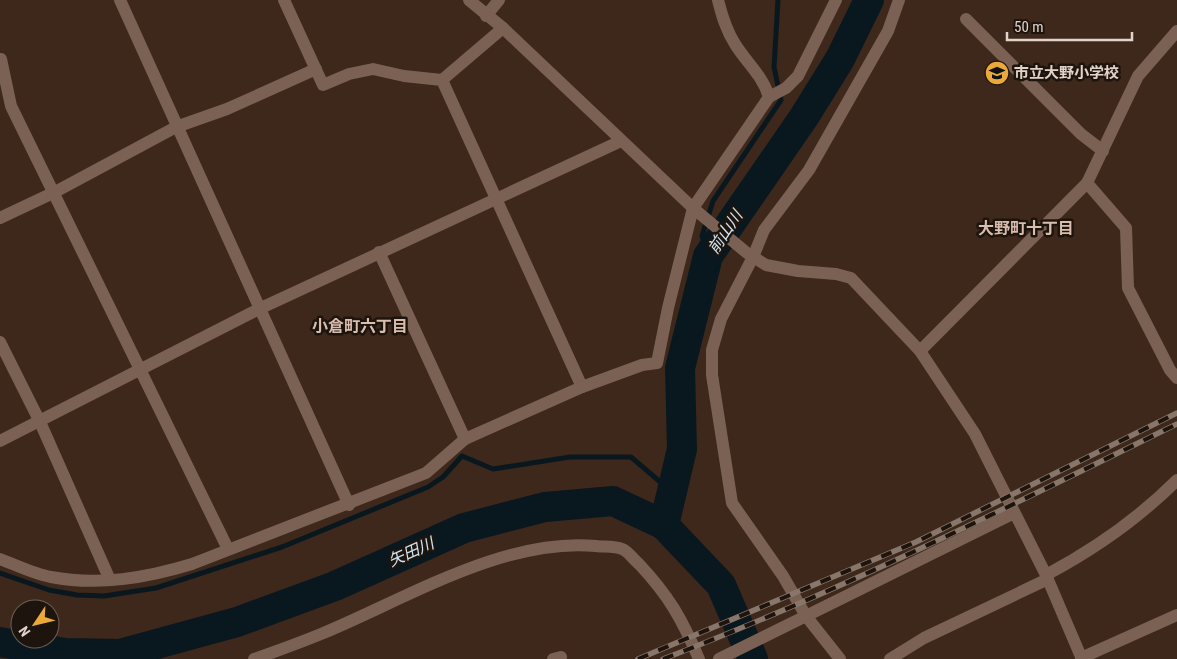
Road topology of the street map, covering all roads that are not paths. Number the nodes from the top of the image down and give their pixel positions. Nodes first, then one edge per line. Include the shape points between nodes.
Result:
1 (120, 0) edge
2 (284, 0) edge
3 (469, 0) edge
4 (499, 0) edge
5 (718, 0) edge
6 (836, 0) edge
7 (899, 0) edge
8 (486, 16) junction
9 (966, 19) dead end
10 (502, 28) junction
11 (1177, 32) edge
12 (1, 58) edge
13 (316, 69) junction
14 (442, 80) junction
15 (768, 96) junction
16 (176, 127) junction
17 (621, 140) junction
18 (1103, 151) junction
19 (1087, 183) junction
20 (55, 192) junction
21 (498, 198) junction
22 (697, 211) junction
23 (0, 218) edge
24 (379, 252) junction
25 (750, 255) junction
26 (262, 308) junction
27 (0, 342) edge
28 (920, 351) junction
29 (140, 370) junction
30 (1177, 378) edge
31 (582, 387) junction
32 (40, 422) junction
33 (465, 439) junction
34 (0, 441) edge
35 (1177, 480) edge
36 (349, 505) junction
37 (1014, 513) junction
38 (228, 549) junction
39 (0, 559) edge
40 (1047, 577) junction
41 (110, 580) junction
42 (1177, 615) edge
43 (806, 616) junction
44 (1082, 658) edge
45 (254, 659) edge
46 (698, 659) edge
47 (719, 659) edge
48 (840, 659) edge
49 (890, 659) edge

1 - 16 street
2 - 13 street
3 - 8 street
4 - 8 street
5 - 15 street via 724,25 765,84
6 - 15 street via 798,76 786,88
7 - 25 street via 888,31 809,170 764,230
8 - 10 street
9 - 18 street via 1080,134
10 - 14 street
10 - 17 street
11 - 18 street via 1138,76
12 - 20 street via 11,106
13 - 14 street via 323,85 348,74 373,69
13 - 16 street via 227,109
14 - 21 street
15 - 22 street
16 - 20 street
16 - 26 street
17 - 21 street
17 - 22 street
18 - 19 street
19 - 28 street
19 - 30 street via 1126,228 1128,288
20 - 23 street
20 - 29 street
21 - 24 street
21 - 31 street
22 - 25 street
22 - 31 street via 668,308 657,363 642,364
24 - 26 street
24 - 33 street
25 - 28 street via 766,264 851,278
25 - 43 street via 721,319 712,350 712,374 728,488 732,504 783,576
26 - 29 street
26 - 36 street
27 - 32 street
28 - 37 street via 975,434
29 - 32 street
29 - 38 street
31 - 33 street
32 - 34 street
32 - 41 street
33 - 36 street via 426,473
35 - 40 street via 1122,530
36 - 38 street
37 - 40 street
37 - 43 street
38 - 41 street via 154,575
39 - 41 street via 49,577 85,582
40 - 44 street
40 - 49 street via 924,638
42 - 44 street
43 - 47 street
43 - 48 street
45 - 46 street via 500,559 533,549 586,545 622,549 634,559 670,600

